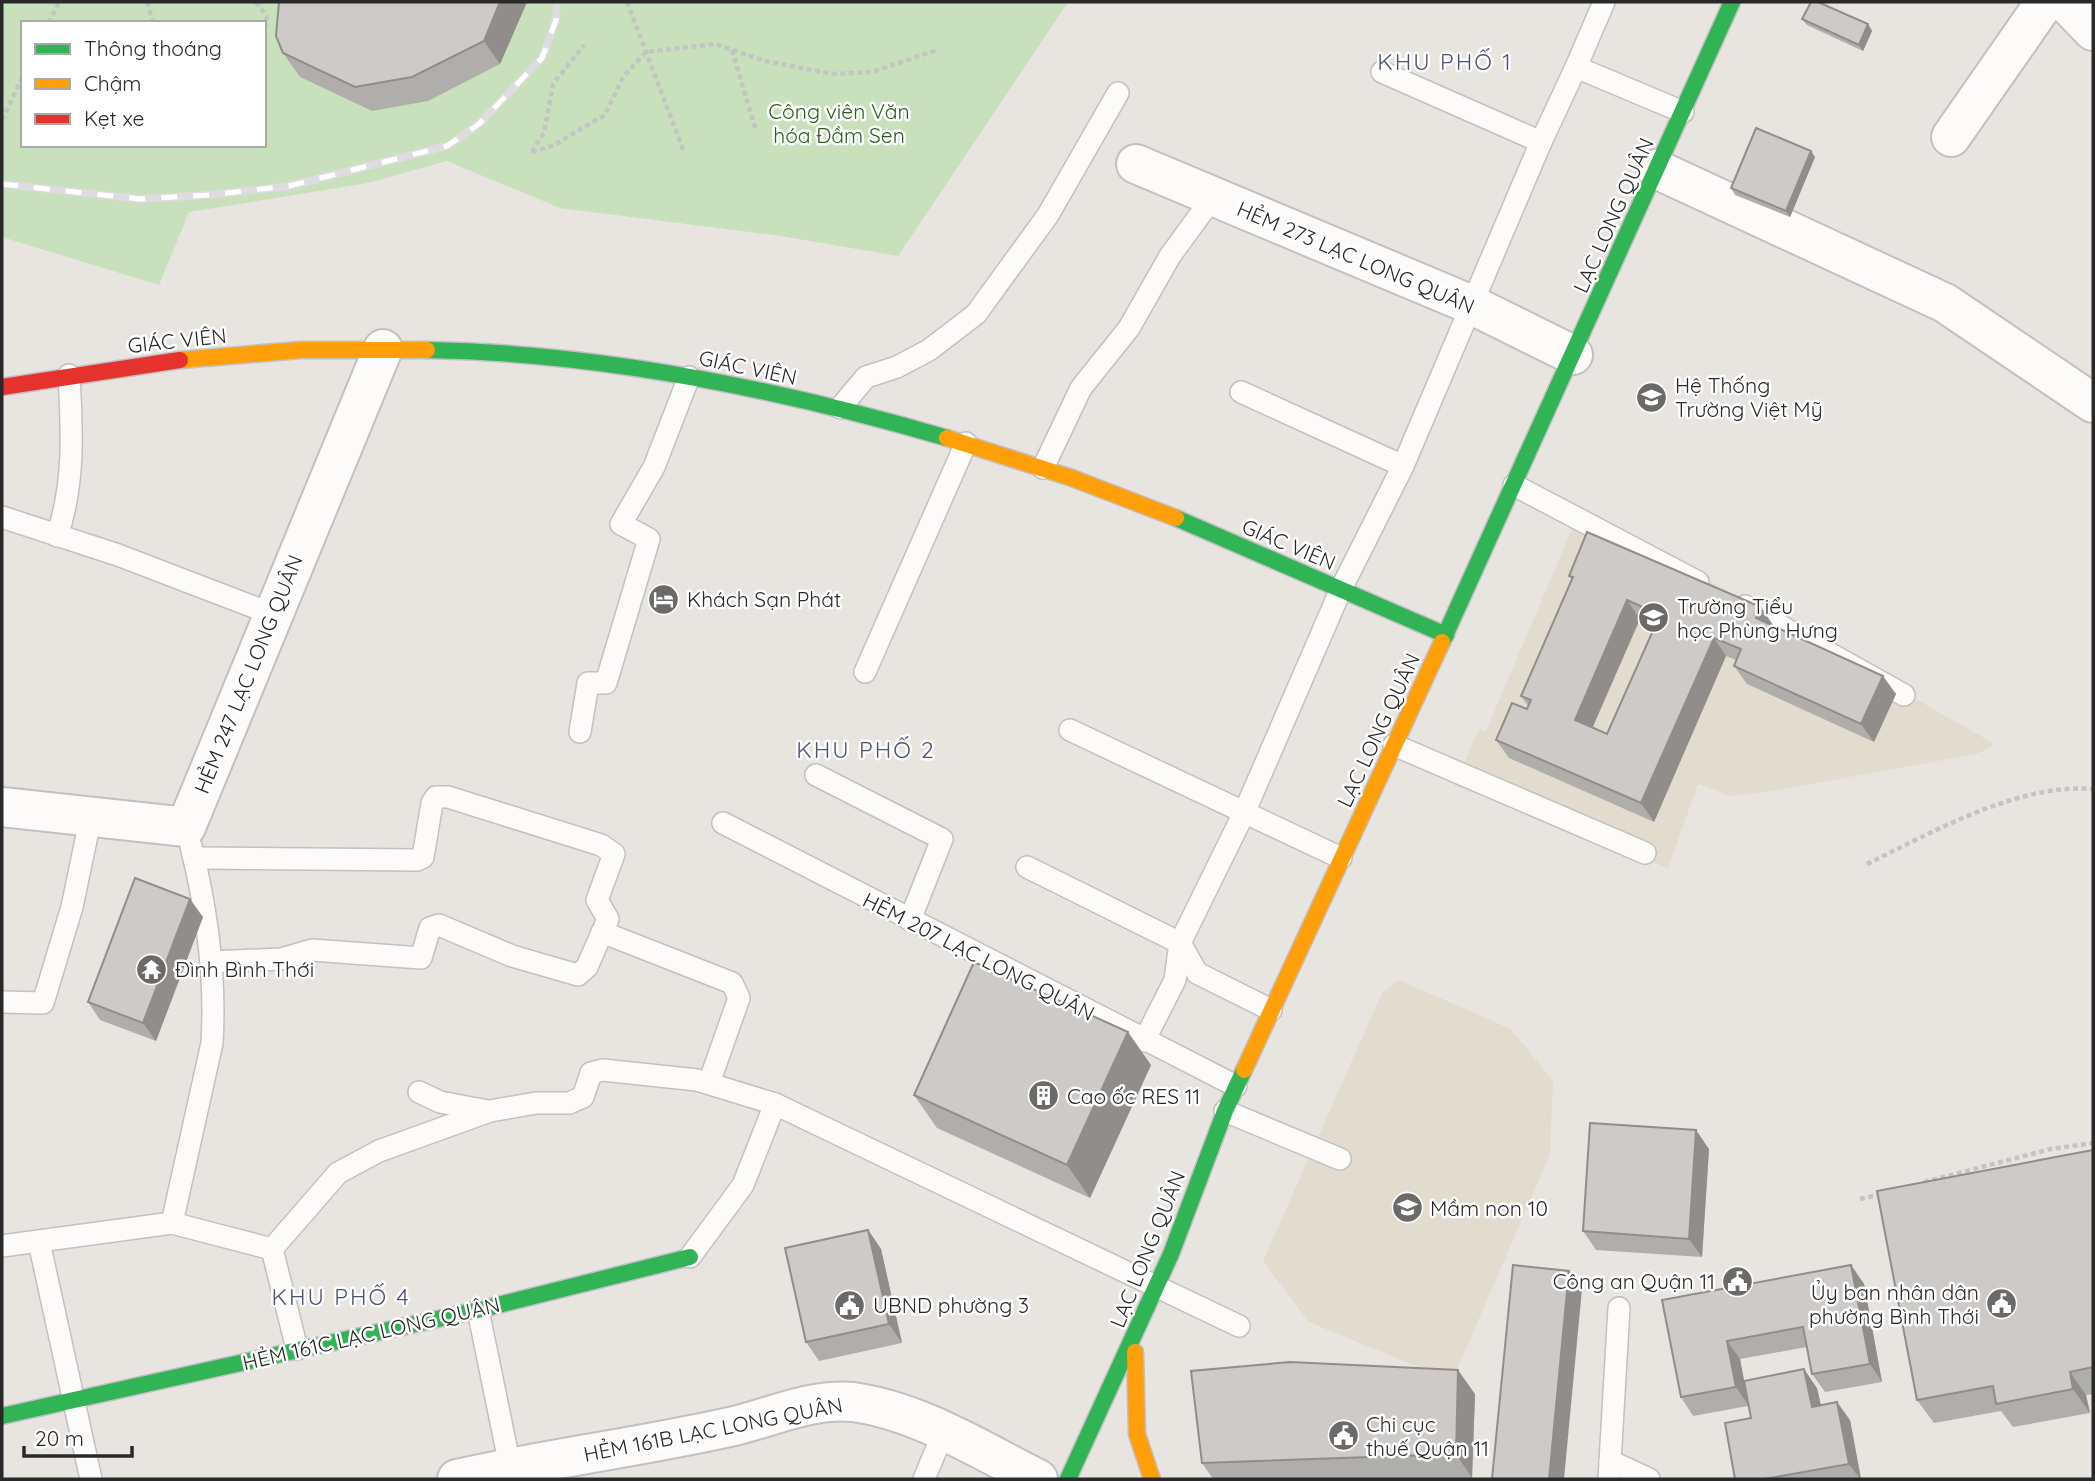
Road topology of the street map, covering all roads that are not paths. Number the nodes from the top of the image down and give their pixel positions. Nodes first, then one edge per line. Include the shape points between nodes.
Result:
1 (1604, 2) edge
2 (1732, 2) edge
3 (2045, 2) edge
4 (2065, 2) edge
5 (2093, 32) edge
6 (1576, 67) junction
7 (1382, 72) dead end
8 (1118, 93) dead end
9 (1683, 112) junction
10 (1951, 137) dead end
11 (1541, 142) junction
12 (1136, 164) dead end
13 (1656, 169) junction
14 (1213, 197) junction
15 (1472, 305) junction
16 (383, 349) junction
17 (1573, 355) junction
18 (69, 375) junction
19 (689, 377) junction
20 (2, 387) edge
21 (1241, 392) dead end
22 (2093, 403) edge
23 (840, 408) junction
24 (966, 443) junction
25 (1403, 466) junction
26 (1043, 468) junction
27 (1514, 485) junction
28 (2, 517) edge
29 (57, 536) junction
30 (1341, 589) junction
31 (272, 614) junction
32 (1446, 635) junction
33 (865, 673) dead end
34 (1904, 695) dead end
35 (1070, 730) dead end
36 (580, 732) dead end
37 (1394, 745) junction
38 (816, 775) dead end
39 (2, 807) edge
40 (1244, 813) junction
41 (91, 816) junction
42 (723, 823) dead end
43 (190, 842) junction
44 (1645, 853) dead end
45 (1341, 858) junction
46 (1027, 867) dead end
47 (910, 920) junction
48 (602, 932) junction
49 (1180, 943) junction
50 (211, 962) junction
51 (2, 1002) edge
52 (1271, 1010) junction
53 (1144, 1041) junction
54 (709, 1083) junction
55 (1236, 1086) junction
56 (419, 1092) dead end
57 (775, 1104) junction
58 (490, 1111) junction
59 (1225, 1111) junction
60 (1340, 1159) dead end
61 (172, 1223) junction
62 (39, 1242) junction
63 (2, 1245) edge
64 (272, 1249) junction
65 (690, 1257) joint
66 (1156, 1287) junction
67 (1619, 1308) dead end
68 (478, 1310) junction
69 (1239, 1325) dead end
70 (1135, 1335) junction
71 (297, 1349) junction
72 (74, 1398) junction
73 (2, 1416) edge
74 (944, 1431) junction
75 (1609, 1470) edge
76 (511, 1473) edge
77 (91, 1479) edge
78 (457, 1479) edge
79 (924, 1479) edge
80 (1038, 1479) edge
81 (1068, 1479) edge
82 (1152, 1479) edge
83 (1649, 1479) edge

1 - 6 lane
2 - 9 street, LẠC LONG QUÂN
3 - 10 street
4 - 5 street
6 - 9 lane
6 - 11 lane
7 - 11 lane
8 - 23 lane via 1048,215 975,314 929,350 866,377
9 - 13 street, LẠC LONG QUÂN
11 - 15 lane
12 - 14 street, HẺM 273 LẠC LONG QUÂN
13 - 17 street, LẠC LONG QUÂN
13 - 22 street via 1945,303
14 - 15 street, HẺM 273 LẠC LONG QUÂN
14 - 26 lane via 1170,256 1129,328 1081,388
15 - 17 street, HẺM 273 LẠC LONG QUÂN
15 - 25 lane
16 - 18 street, GIÁC VIÊN via 256,352
16 - 19 street, GIÁC VIÊN via 513,354
16 - 31 street, HẺM 247 LẠC LONG QUÂN
17 - 27 street, LẠC LONG QUÂN
18 - 20 street, GIÁC VIÊN
18 - 29 lane via 73,457
19 - 23 street, GIÁC VIÊN
19 - 36 lane via 654,467 621,524 649,539 606,683 588,683
21 - 25 lane
23 - 24 street, GIÁC VIÊN
24 - 26 street, GIÁC VIÊN
24 - 33 lane
25 - 30 lane
26 - 30 street, GIÁC VIÊN via 1151,508
27 - 32 street, LẠC LONG QUÂN
27 - 34 lane
28 - 29 lane
29 - 31 lane
30 - 32 street, GIÁC VIÊN
30 - 40 lane
31 - 43 street, HẺM 247 LẠC LONG QUÂN
32 - 37 street, LẠC LONG QUÂN
35 - 40 lane
37 - 44 lane
37 - 45 street, LẠC LONG QUÂN
38 - 47 lane via 942,839
39 - 41 street
40 - 45 lane
40 - 49 lane
41 - 43 street
41 - 51 lane via 72,907 43,1003
42 - 47 lane, HẺM 207 LẠC LONG QUÂN
43 - 48 lane via 417,860 426,849 432,803 436,797 448,797 609,849 613,861 597,900 608,919
43 - 50 lane
45 - 52 street, LẠC LONG QUÂN
46 - 49 lane
47 - 53 lane, HẺM 207 LẠC LONG QUÂN
48 - 50 lane via 587,967 578,975 512,956 439,925 430,928 421,958 312,950 281,959
48 - 54 lane via 732,983 739,998
49 - 52 lane via 1196,973
49 - 53 lane via 1175,980
50 - 61 lane via 212,1043
52 - 55 street, LẠC LONG QUÂN
53 - 55 lane, HẺM 207 LẠC LONG QUÂN
54 - 57 lane
54 - 58 lane via 603,1070 591,1073 583,1097
55 - 59 street, LẠC LONG QUÂN
56 - 58 lane via 440,1102
57 - 65 lane, HẺM 161C LẠC LONG QUÂN via 743,1185
57 - 66 lane
58 - 64 lane via 379,1151 338,1173
59 - 60 lane
59 - 66 street, LẠC LONG QUÂN
61 - 62 lane
61 - 64 lane
62 - 63 lane
62 - 72 lane
64 - 71 lane
65 - 68 street, HẺM 161C LẠC LONG QUÂN
66 - 69 lane
66 - 70 street, LẠC LONG QUÂN
67 - 75 lane
68 - 71 street, HẺM 161C LẠC LONG QUÂN
68 - 76 lane
70 - 81 street, LẠC LONG QUÂN
70 - 82 street via 1135,1425
71 - 72 street, HẺM 161C LẠC LONG QUÂN
72 - 73 street, HẺM 161C LẠC LONG QUÂN
72 - 77 lane
74 - 76 street, HẺM 161B LẠC LONG QUÂN via 891,1410 850,1402 804,1407
74 - 79 lane
74 - 80 street, HẺM 161B LẠC LONG QUÂN
75 - 83 lane
76 - 78 street, HẺM 161B LẠC LONG QUÂN

